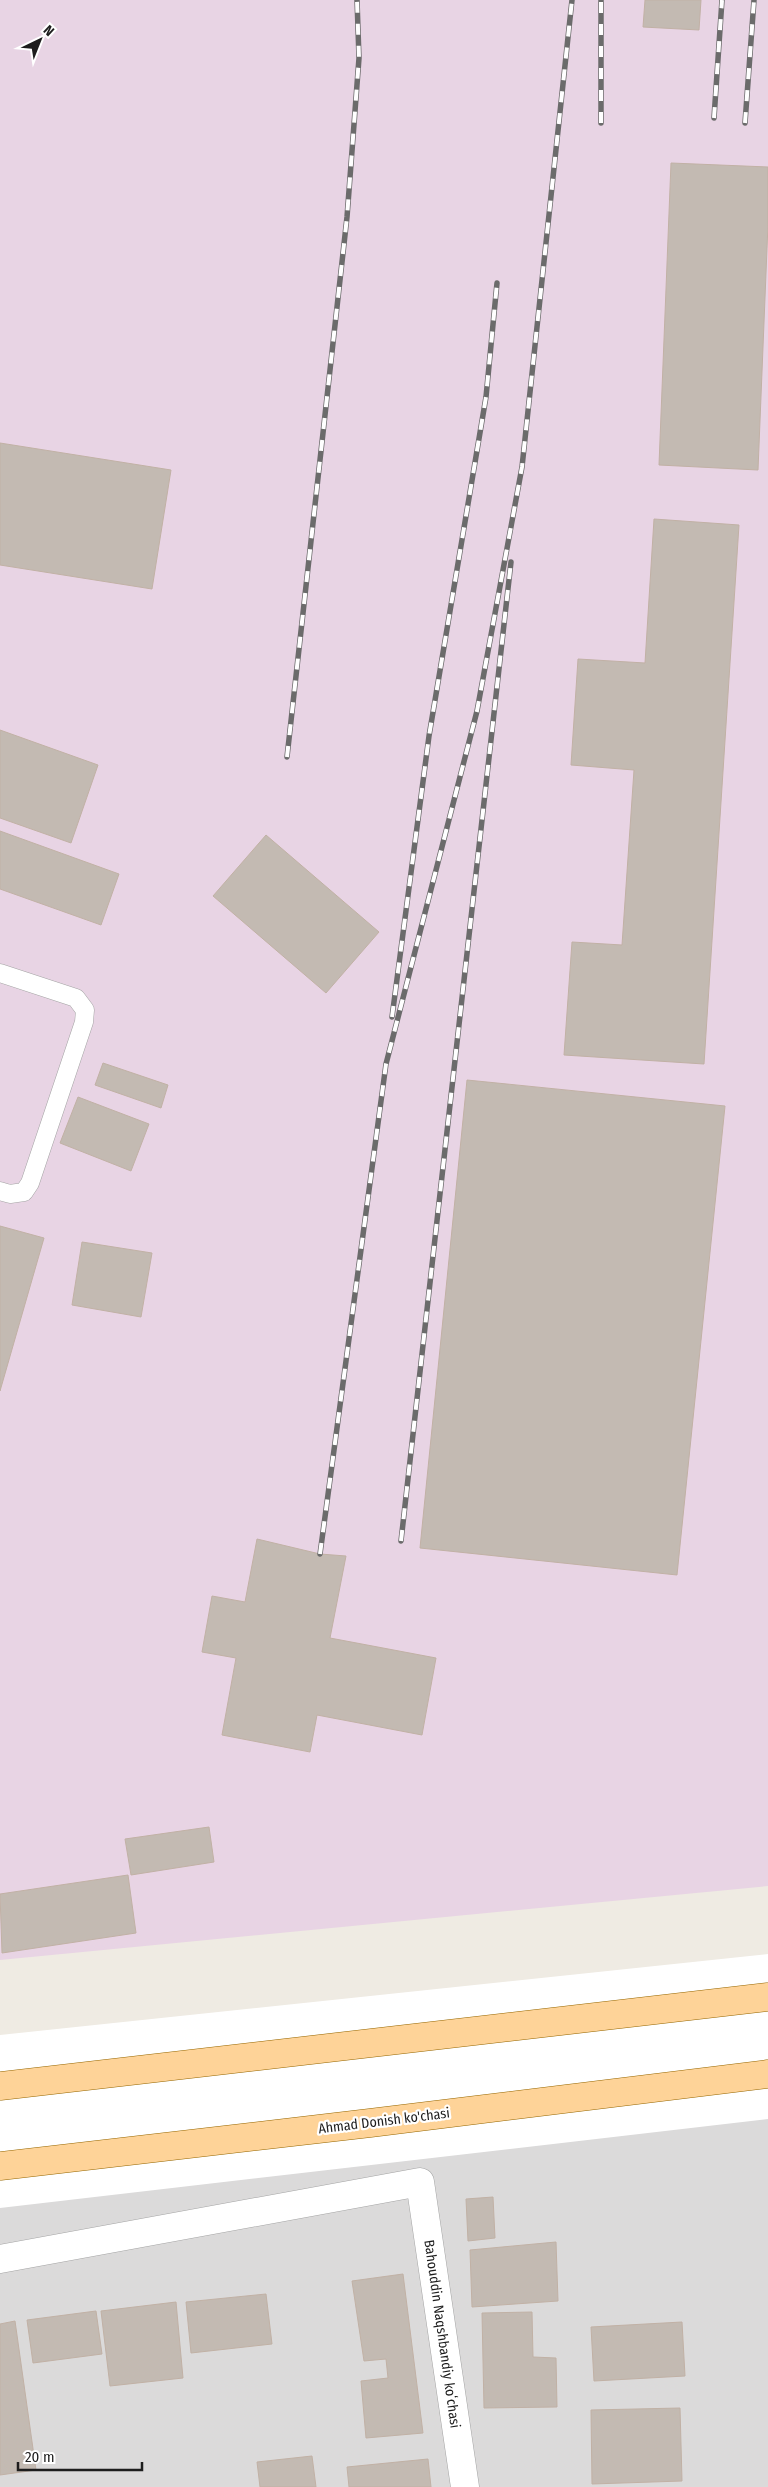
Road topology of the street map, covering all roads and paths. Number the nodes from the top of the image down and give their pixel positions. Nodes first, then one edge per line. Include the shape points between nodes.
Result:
1 (0, 973) edge
2 (0, 1191) edge
3 (768, 1997) edge
4 (768, 2074) edge
5 (0, 2086) edge
6 (0, 2166) edge
7 (0, 2259) edge
8 (465, 2487) edge

1 - 2 lane via 76,998 85,1010 84,1022 30,1183 24,1192 10,1194
3 - 5 main road
4 - 6 main road, Ahmad Donish ko'chasi
7 - 8 street, Bahouddin Naqshbandiy koʻchasi via 420,2182

